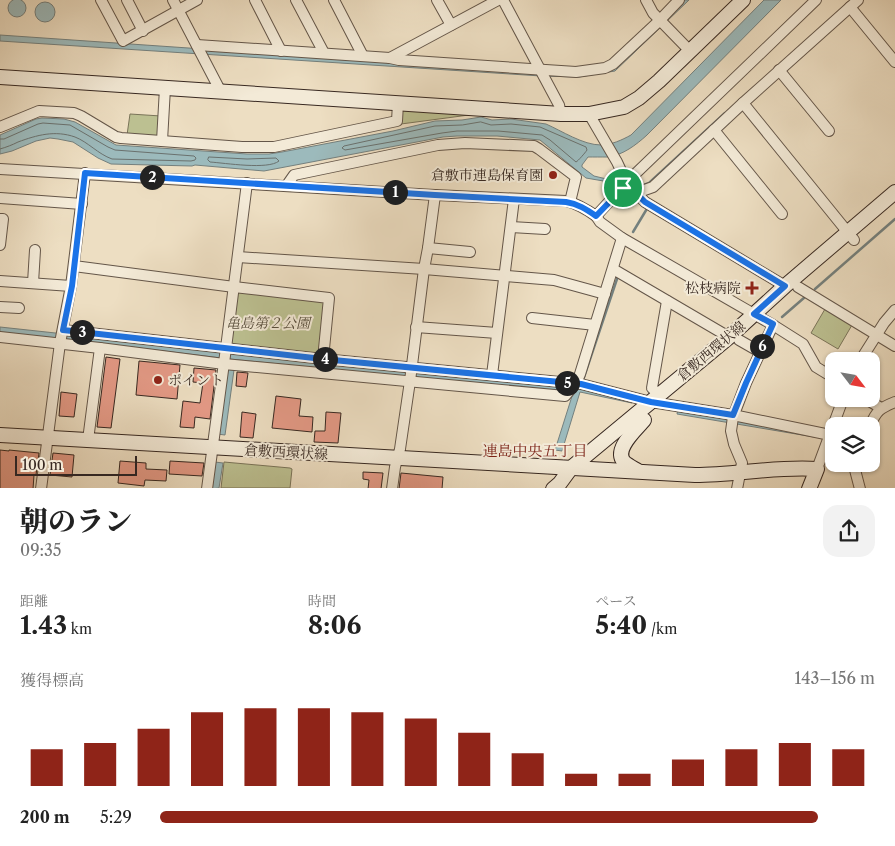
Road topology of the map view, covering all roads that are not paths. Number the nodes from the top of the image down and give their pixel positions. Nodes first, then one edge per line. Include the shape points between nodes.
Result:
1 (101, 0) edge
2 (126, 0) edge
3 (173, 0) edge
4 (197, 0) edge
5 (255, 0) edge
6 (296, 0) edge
7 (334, 0) edge
8 (438, 0) edge
9 (498, 0) edge
10 (503, 0) edge
11 (646, 0) edge
12 (680, 0) edge
13 (743, 0) edge
14 (816, 0) edge
15 (854, 3) edge
16 (178, 10) junction
17 (662, 22) junction
18 (451, 26) junction
19 (143, 30) junction
20 (199, 49) junction
21 (281, 50) junction
22 (690, 51) junction
23 (324, 54) junction
24 (363, 56) junction
25 (390, 58) junction
26 (895, 62) edge
27 (779, 70) junction
28 (542, 72) junction
29 (0, 77) edge
30 (165, 88) junction
31 (221, 92) junction
32 (743, 103) junction
33 (398, 104) junction
34 (561, 114) junction
35 (589, 114) junction
36 (0, 127) edge
37 (714, 130) junction
38 (829, 131) dead end
39 (162, 142) junction
40 (0, 169) edge
41 (85, 173) junction
42 (247, 183) junction
43 (287, 186) junction
44 (623, 188) junction
45 (895, 192) edge
46 (636, 193) junction
47 (435, 195) junction
48 (0, 198) edge
49 (514, 199) junction
50 (570, 202) junction
51 (82, 204) junction
52 (895, 204) edge
53 (782, 214) dead end
54 (596, 216) junction
55 (0, 219) edge
56 (512, 227) junction
57 (545, 229) dead end
58 (851, 236) junction
59 (622, 238) junction
60 (0, 246) edge
61 (428, 248) junction
62 (35, 250) dead end
63 (470, 252) dead end
64 (238, 257) junction
65 (74, 266) junction
66 (424, 269) junction
67 (613, 269) junction
68 (505, 275) junction
69 (0, 281) edge
70 (33, 282) junction
71 (72, 286) junction
72 (234, 287) junction
73 (792, 287) junction
74 (605, 294) junction
75 (667, 301) junction
76 (0, 307) edge
77 (19, 308) dead end
78 (895, 310) edge
79 (532, 318) dead end
80 (763, 319) junction
81 (595, 325) junction
82 (416, 327) junction
83 (497, 333) junction
84 (876, 335) junction
85 (62, 336) junction
86 (0, 337) edge
87 (734, 339) junction
88 (895, 346) edge
89 (100, 348) junction
90 (760, 352) junction
91 (866, 352) edge
92 (225, 356) junction
93 (323, 359) junction
94 (825, 372) edge
95 (411, 373) junction
96 (492, 375) junction
97 (573, 387) junction
98 (657, 400) junction
99 (895, 402) edge
100 (880, 408) joint
101 (874, 417) edge
102 (733, 419) junction
103 (644, 420) junction
104 (825, 434) edge
105 (0, 435) edge
106 (47, 438) junction
107 (88, 440) junction
108 (212, 448) junction
109 (825, 448) edge
110 (397, 458) junction
111 (536, 466) junction
112 (578, 469) junction
113 (817, 469) junction
114 (638, 471) junction
115 (856, 472) edge
116 (740, 473) junction
117 (41, 488) edge
118 (207, 488) edge
119 (392, 488) edge
120 (546, 488) edge
121 (553, 488) edge
122 (565, 488) edge
123 (737, 488) edge
124 (809, 488) edge
125 (860, 488) edge

1 - 19 street via 123,41
2 - 19 street
3 - 16 street
4 - 16 street
5 - 21 street
6 - 23 street
7 - 24 street
8 - 18 street
9 - 18 street
10 - 28 street
11 - 17 street
12 - 17 street
13 - 22 main road
14 - 44 street
15 - 26 street
15 - 27 street
16 - 19 street
16 - 20 street
17 - 22 street
17 - 28 street via 609,67 576,72
18 - 25 street
20 - 21 street
20 - 31 street
21 - 23 street
22 - 35 main road via 639,98 624,107
23 - 24 street
24 - 25 street
25 - 28 street
27 - 32 street
27 - 38 street
28 - 34 street
29 - 30 main road
30 - 31 main road
30 - 39 street
31 - 33 main road
32 - 37 street
32 - 58 street
33 - 34 main road
33 - 39 street via 397,121 274,147
34 - 35 main road
35 - 44 street via 624,177
36 - 39 street via 39,111 74,113 116,137
37 - 46 street via 653,187
37 - 53 street
40 - 41 street
41 - 42 street
41 - 51 street
42 - 43 street
42 - 64 street
43 - 47 street
43 - 50 street via 294,175 438,145 534,146 576,178
44 - 46 street
44 - 54 street
45 - 58 main road, 倉敷西環状線
46 - 73 street via 645,202
47 - 49 street
47 - 61 street
48 - 51 street
49 - 50 street
49 - 56 street
50 - 54 street via 583,206
51 - 65 street
52 - 58 main road, 倉敷西環状線
54 - 59 street
55 - 60 street via 3,219
56 - 57 street
56 - 68 street
58 - 73 main road, 倉敷西環状線
59 - 67 street
59 - 80 street
61 - 63 street
61 - 66 street
62 - 70 street
64 - 66 street
64 - 72 street
65 - 71 street
65 - 72 street
66 - 68 street
66 - 82 street
67 - 74 street
67 - 75 street
68 - 74 street via 554,280
68 - 83 street
69 - 70 street
70 - 71 street
71 - 85 street
72 - 92 street
72 - 93 street via 329,298
73 - 80 main road, 倉敷西環状線
73 - 84 street
74 - 81 street
75 - 87 street
75 - 98 street via 652,388
76 - 77 street
78 - 84 street
79 - 81 street
80 - 87 main road, 倉敷西環状線
80 - 90 street
80 - 94 street via 803,344 816,367
81 - 97 street
82 - 83 street
82 - 95 street
83 - 96 street
84 - 88 street
84 - 91 street
85 - 86 street
85 - 89 street
85 - 92 street
85 - 106 street
87 - 90 street
87 - 98 main road, 倉敷西環状線
89 - 92 street
89 - 107 street
90 - 102 street
92 - 93 street
92 - 95 street
92 - 108 street
93 - 95 street
95 - 96 street
95 - 97 street via 565,396
95 - 110 street
96 - 97 street
97 - 98 street via 581,384
98 - 102 street
98 - 103 main road, 倉敷西環状線
98 - 112 main road, 倉敷西環状線
99 - 100 street
100 - 101 street
102 - 104 street
102 - 116 street via 731,431 742,463
103 - 112 main road, 倉敷西環状線
103 - 114 main road via 620,450 624,462
105 - 106 main road, 倉敷西環状線
106 - 107 main road, 倉敷西環状線
106 - 117 street
107 - 108 main road, 倉敷西環状線
108 - 110 main road, 倉敷西環状線
108 - 118 street
109 - 113 street
110 - 111 main road, 倉敷西環状線
110 - 119 street
111 - 112 main road, 倉敷西環状線
111 - 120 main road via 546,477
112 - 114 main road
112 - 121 main road
112 - 122 main road
113 - 116 main road
113 - 124 main road
114 - 116 main road via 695,475
115 - 125 street
116 - 123 street

